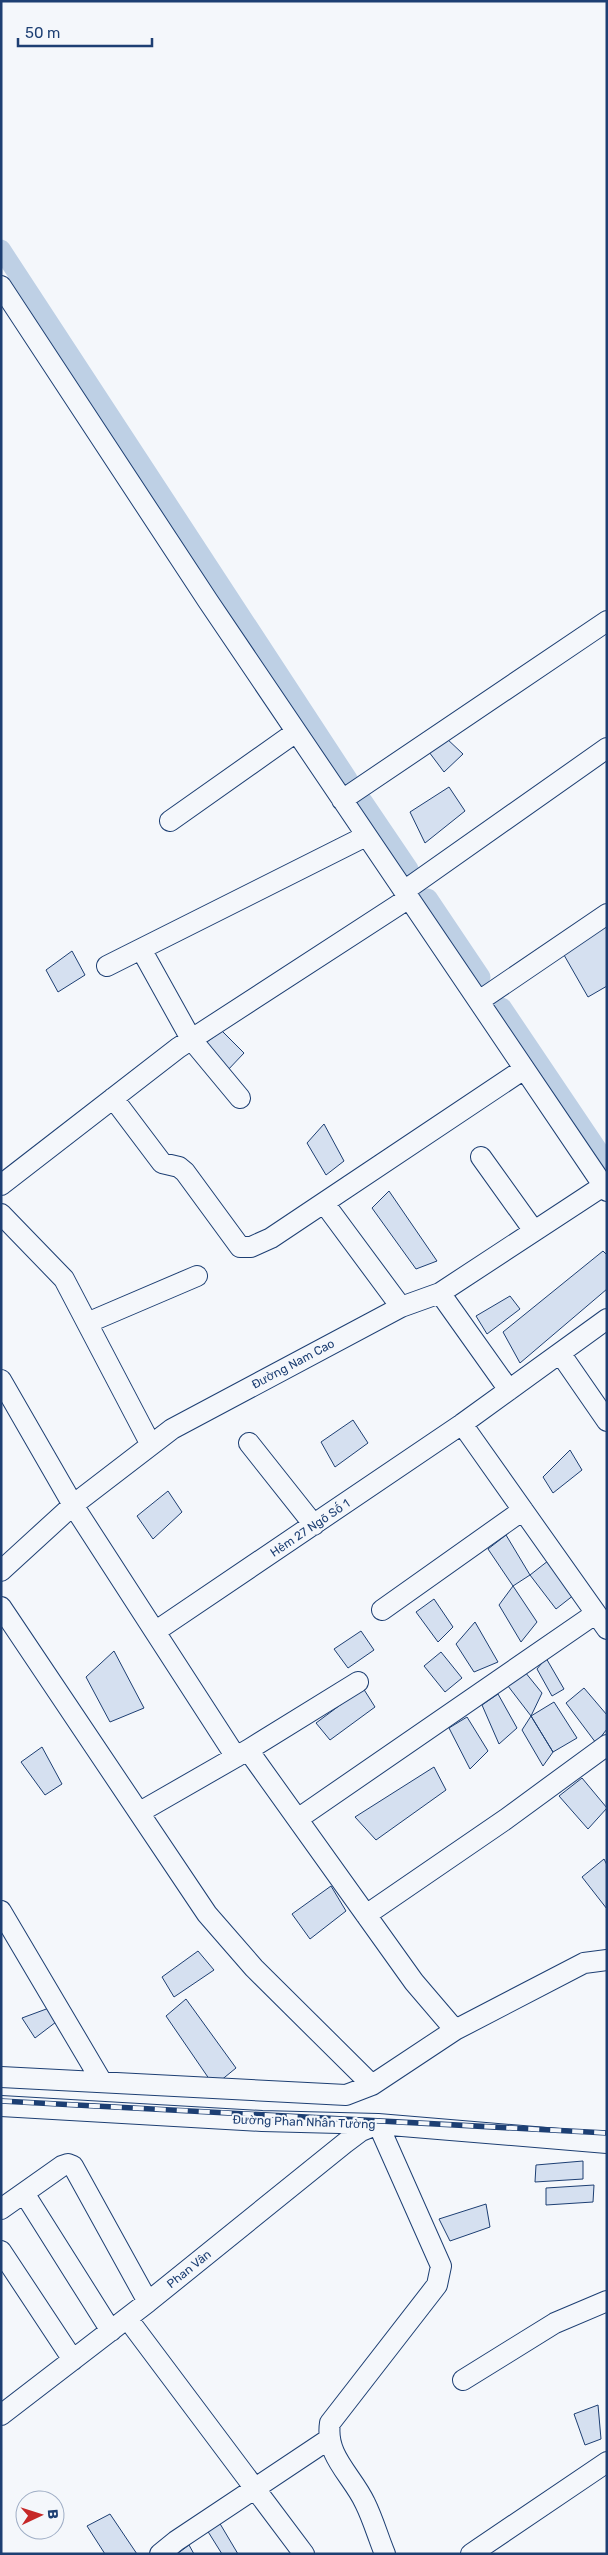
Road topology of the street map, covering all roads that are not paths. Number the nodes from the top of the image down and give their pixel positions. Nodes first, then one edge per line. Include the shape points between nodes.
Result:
1 (1, 286) edge
2 (607, 621) edge
3 (296, 732) junction
4 (607, 748) edge
5 (342, 800) junction
6 (170, 821) dead end
7 (366, 836) junction
8 (407, 895) junction
9 (607, 914) edge
10 (141, 949) junction
11 (107, 966) dead end
12 (479, 1001) junction
13 (191, 1039) junction
14 (524, 1069) junction
15 (113, 1098) junction
16 (240, 1098) dead end
17 (481, 1157) dead end
18 (1, 1185) edge
19 (605, 1188) edge
20 (324, 1203) junction
21 (1, 1214) edge
22 (534, 1231) junction
23 (197, 1276) dead end
24 (440, 1293) junction
25 (401, 1306) junction
26 (607, 1320) edge
27 (87, 1323) junction
28 (560, 1353) junction
29 (2, 1383) edge
30 (509, 1390) junction
31 (607, 1421) edge
32 (462, 1424) junction
33 (248, 1443) dead end
34 (150, 1445) junction
35 (73, 1505) junction
36 (522, 1510) junction
37 (314, 1525) junction
38 (1, 1571) edge
39 (1, 1607) edge
40 (382, 1610) dead end
41 (601, 1621) edge
42 (156, 1631) junction
43 (358, 1682) dead end
44 (607, 1745) edge
45 (242, 1753) junction
46 (140, 1812) junction
47 (299, 1818) junction
48 (1, 1911) edge
49 (366, 1915) junction
50 (607, 1960) edge
51 (455, 2030) junction
52 (1, 2076) edge
53 (102, 2082) junction
54 (372, 2085) junction
55 (1, 2106) edge
56 (378, 2124) junction
57 (607, 2143) edge
58 (24, 2193) junction
59 (1, 2208) edge
60 (1, 2250) edge
61 (148, 2302) junction
62 (607, 2302) edge
63 (127, 2318) junction
64 (110, 2331) junction
65 (73, 2360) junction
66 (463, 2380) dead end
67 (1, 2415) edge
68 (329, 2439) junction
69 (607, 2462) edge
70 (255, 2489) junction
71 (160, 2554) edge
72 (304, 2554) edge
73 (385, 2554) edge
74 (471, 2554) edge

1 - 3 street
2 - 5 street
3 - 5 street
3 - 6 street
4 - 8 street
5 - 7 street
7 - 8 street
7 - 10 street
8 - 12 street
8 - 13 street
9 - 12 street
10 - 11 street
10 - 13 street
12 - 14 street
13 - 15 street
13 - 16 street
14 - 19 street
14 - 20 street
15 - 18 street
15 - 20 street via 162,1163 185,1172 240,1247 251,1247 271,1238
17 - 22 street
19 - 22 street, Đường Nam Cao
20 - 25 street
21 - 27 street via 64,1279
22 - 24 street, Đường Nam Cao
23 - 27 street
24 - 25 street, Đường Nam Cao
24 - 30 street
25 - 34 street, Đường Nam Cao via 172,1429
26 - 28 street, Hẻm 27 Ngõ Số 1
27 - 34 street
28 - 30 street, Hẻm 27 Ngõ Số 1
28 - 31 street
29 - 35 street
30 - 32 street, Hẻm 27 Ngõ Số 1
32 - 36 street
32 - 37 street, Hẻm 27 Ngõ Số 1
33 - 37 street
34 - 35 street, Đường Nam Cao
35 - 38 street, Đường Nam Cao
35 - 42 street
36 - 40 street
36 - 41 street
37 - 42 street, Hẻm 27 Ngõ Số 1
39 - 46 street
41 - 47 street
42 - 45 street
43 - 45 street
44 - 49 street
45 - 46 street
45 - 47 street
46 - 54 street via 213,1921 254,1968
47 - 49 street
48 - 53 street
49 - 51 street via 414,1982
50 - 51 street via 584,1963
51 - 54 street
52 - 53 street
53 - 54 street via 333,2095 356,2092
55 - 56 street, Đường Phan Nhân Tường via 262,2121
56 - 57 street, Đường Phan Nhân Tường
56 - 61 street, Phan Vân via 345,2143
56 - 68 street via 441,2272 436,2285 330,2423
58 - 59 street
58 - 61 street via 62,2166 73,2166
58 - 64 street
60 - 65 street
61 - 63 street, Phan Vân
62 - 66 street via 556,2323
63 - 64 street, Phan Vân
63 - 70 street
64 - 65 street, Phan Vân
65 - 67 street, Phan Vân
68 - 70 street
68 - 73 street via 334,2454 365,2502
69 - 74 street
70 - 71 street
70 - 72 street

